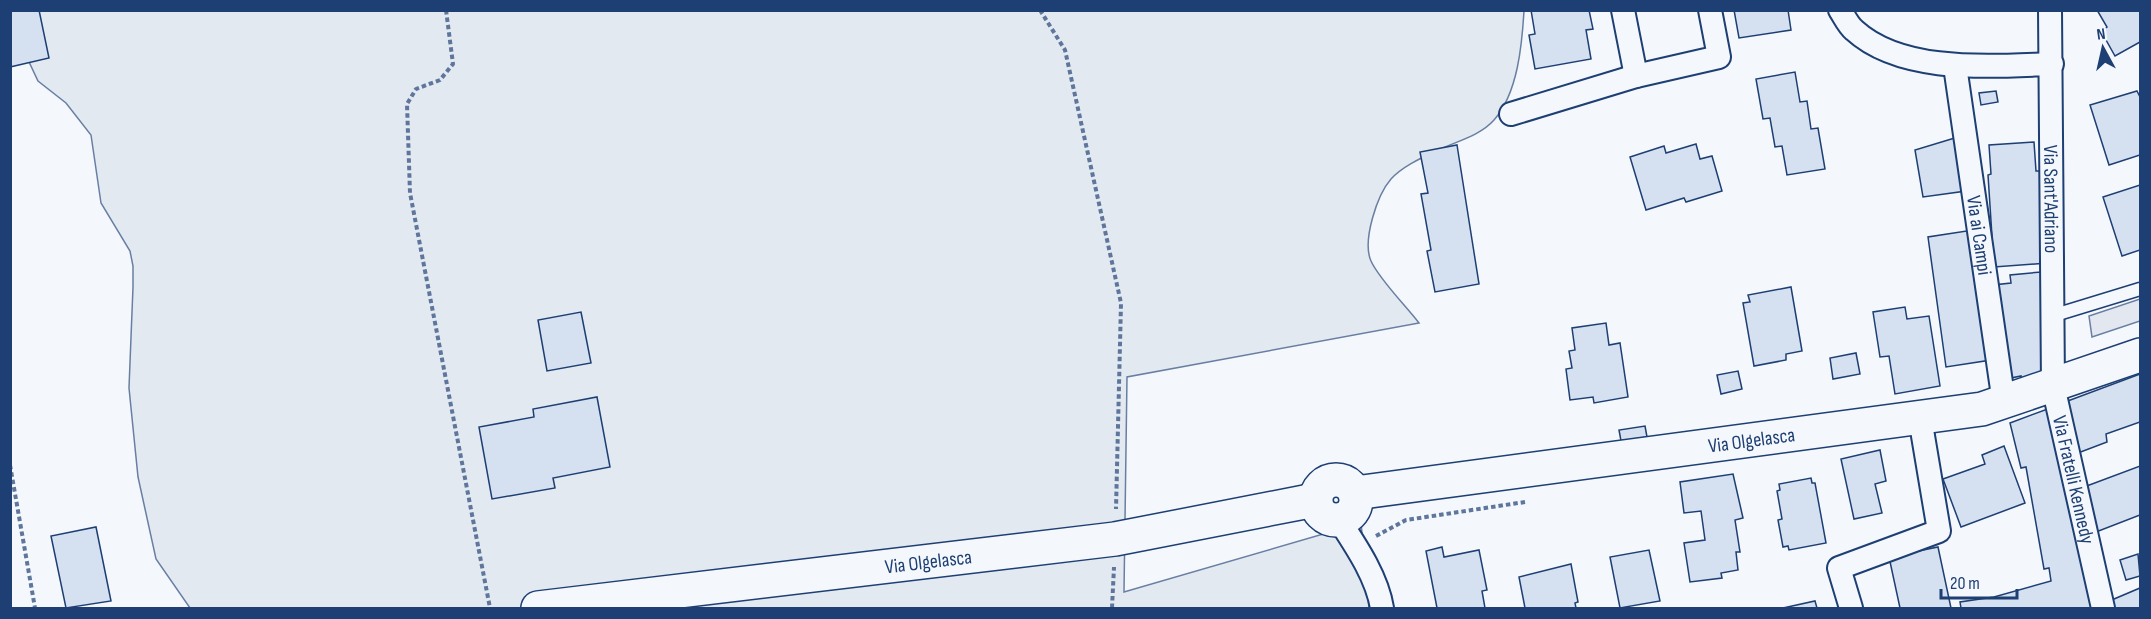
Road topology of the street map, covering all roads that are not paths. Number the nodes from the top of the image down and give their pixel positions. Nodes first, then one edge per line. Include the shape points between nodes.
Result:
1 (1623, 10) edge
2 (1710, 10) edge
3 (1840, 10) edge
4 (2050, 10) edge
5 (2052, 64) junction
6 (1955, 66) junction
7 (1636, 76) junction
8 (1511, 114) dead end
9 (2140, 289) edge
10 (2055, 315) junction
11 (2140, 355) edge
12 (2054, 386) junction
13 (2004, 403) junction
14 (1920, 417) junction
15 (1327, 510) junction
16 (538, 609) edge
17 (1382, 609) edge
18 (1851, 609) edge
19 (2103, 609) edge

1 - 7 street
2 - 7 street via 1719,57
3 - 6 street via 1854,29 1893,53
4 - 5 street, Via Sant'Adriano
5 - 6 street
5 - 10 street, Via Sant'Adriano
6 - 13 street, Via ai Campi
7 - 8 street
9 - 10 lane
10 - 12 street, Via Sant'Adriano
11 - 12 street, Via Olgelasca
12 - 13 street, Via Olgelasca
12 - 19 street, Via Fratelli Kennedy
13 - 14 street, Via Olgelasca
14 - 15 street, Via Olgelasca via 1355,493 1348,484 1335,480 1322,484
14 - 18 street via 1940,531 1839,568
15 - 16 street, Via Olgelasca
15 - 17 street via 1357,547

